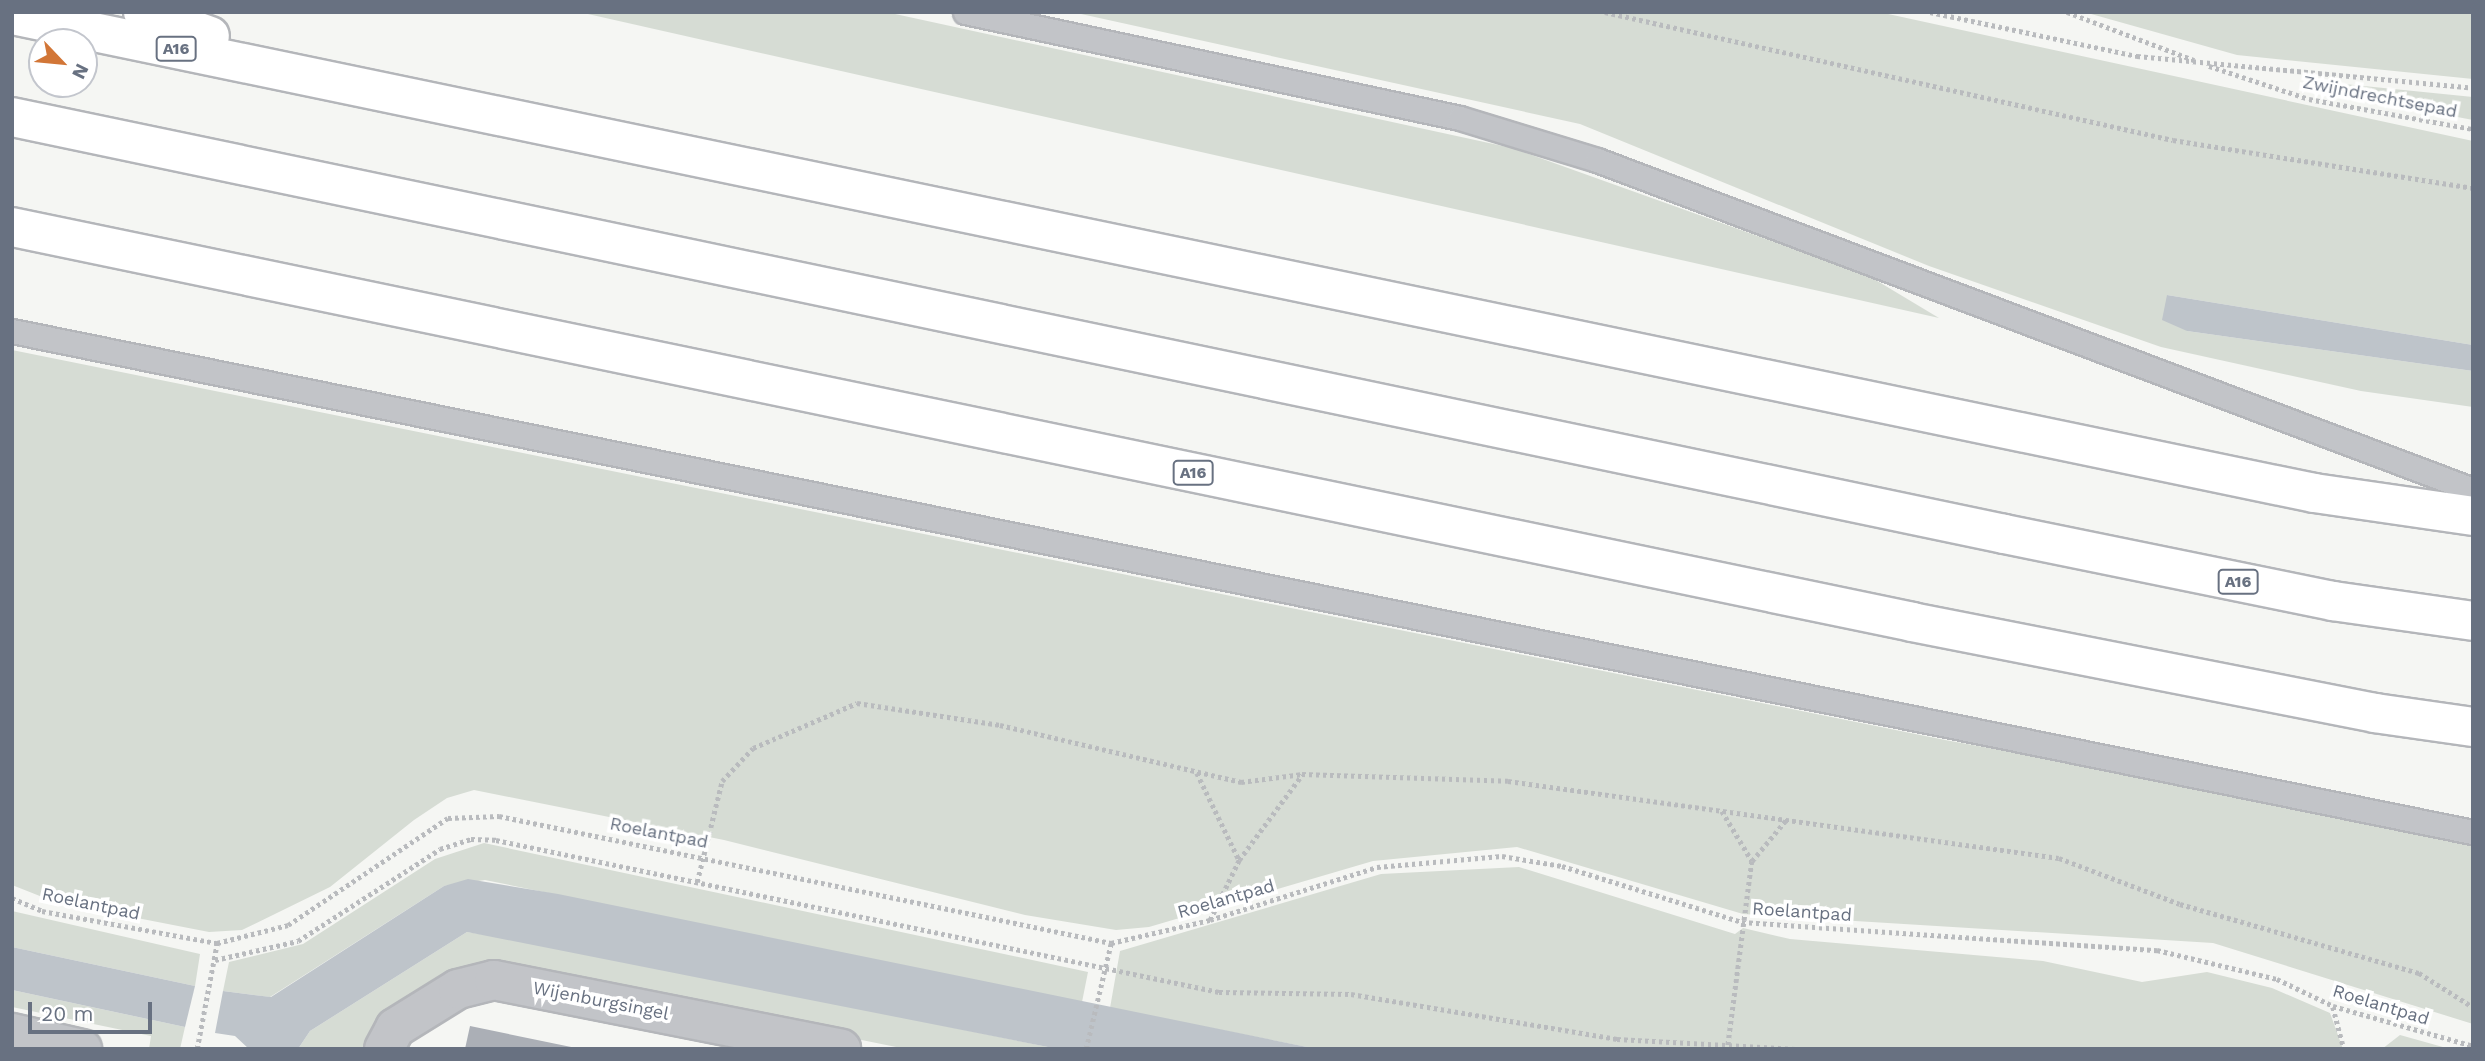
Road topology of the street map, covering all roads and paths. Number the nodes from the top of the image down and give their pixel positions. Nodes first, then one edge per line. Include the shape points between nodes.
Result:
1 (144, 12) edge
2 (965, 12) edge
3 (1605, 12) edge
4 (1644, 12) edge
5 (1930, 12) edge
6 (2067, 12) edge
7 (12, 15) edge
8 (1642, 20) junction
9 (2202, 63) junction
10 (340, 83) junction
11 (2473, 88) edge
12 (12, 117) edge
13 (2473, 129) edge
14 (2473, 188) edge
15 (12, 227) edge
16 (12, 331) edge
17 (2473, 490) edge
18 (2473, 516) edge
19 (2473, 621) edge
20 (2375, 713) junction
21 (2473, 727) edge
22 (2473, 748) edge
23 (1197, 773) junction
24 (1302, 774) junction
25 (1722, 811) junction
26 (1786, 820) junction
27 (2473, 832) edge
28 (703, 855) junction
29 (1239, 860) junction
30 (1752, 861) junction
31 (697, 882) junction
32 (12, 898) edge
33 (1210, 920) junction
34 (1742, 922) junction
35 (217, 943) junction
36 (1111, 943) junction
37 (214, 963) junction
38 (1105, 968) junction
39 (2333, 1006) junction
40 (2473, 1007) edge
41 (12, 1033) edge
42 (1728, 1046) junction
43 (2473, 1046) edge
44 (82, 1049) edge
45 (197, 1049) edge
46 (384, 1049) edge
47 (841, 1049) edge
48 (1086, 1049) edge
49 (1796, 1049) edge
50 (2344, 1049) edge

1 - 10 highway, A16
2 - 17 lane via 1460,118 1597,160
3 - 8 path
4 - 8 path
5 - 9 path, Zwijndrechtsepad via 2074,44
6 - 9 path
7 - 10 highway, A16
8 - 14 path via 2173,140
9 - 11 path, Zwijndrechtsepad
9 - 13 path, Zwijndrechtsepad via 2309,99
10 - 18 highway, A16 via 2314,493
12 - 19 highway, A16 via 2032,540 2333,601
15 - 20 highway, A16
16 - 27 lane
20 - 21 highway, A16
20 - 22 highway, A16
23 - 24 path via 1241,782
23 - 28 path via 1000,725 857,703 753,748 722,781
23 - 29 path
24 - 25 path via 1508,781
24 - 29 path
25 - 26 path
25 - 30 path
26 - 30 path
26 - 40 path via 2059,858 2180,904 2419,973
28 - 31 path
28 - 35 path, Roelantpad via 499,816 448,818 288,925
28 - 36 path, Roelantpad
29 - 33 path
30 - 34 path
31 - 37 path via 471,839 440,849 298,942
31 - 38 path
32 - 35 path, Roelantpad via 42,911
33 - 34 path, Roelantpad via 1377,867 1502,856 1562,866
33 - 36 path, Roelantpad
34 - 39 path, Roelantpad via 2157,950 2277,979
34 - 42 path
35 - 37 path
36 - 38 path
37 - 45 path
38 - 42 path via 1219,992 1351,994 1617,1039
38 - 48 path
39 - 43 path, Roelantpad
39 - 50 path
41 - 44 street
42 - 49 path
46 - 47 street, Wijenburgsingel via 395,1028 458,989 494,980

